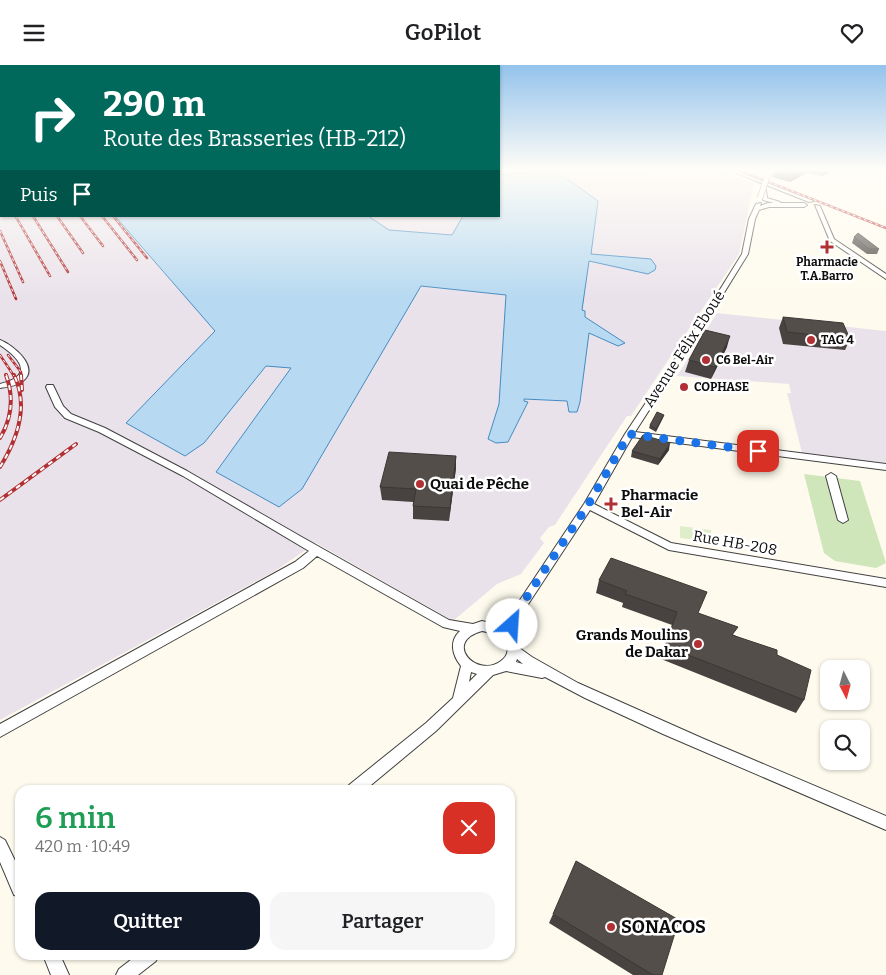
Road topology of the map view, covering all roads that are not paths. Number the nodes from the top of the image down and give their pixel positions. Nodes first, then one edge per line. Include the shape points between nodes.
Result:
1 (753, 213) edge
2 (755, 213) edge
3 (757, 213) edge
4 (821, 213) edge
5 (752, 219) junction
6 (750, 237) junction
7 (886, 277) edge
8 (0, 342) edge
9 (0, 387) edge
10 (50, 387) dead end
11 (629, 434) junction
12 (886, 467) edge
13 (831, 476) dead end
14 (588, 505) junction
15 (843, 520) dead end
16 (316, 551) junction
17 (886, 583) edge
18 (518, 611) junction
19 (440, 620) junction
20 (493, 627) junction
21 (472, 628) junction
22 (508, 637) junction
23 (458, 646) junction
24 (513, 650) junction
25 (467, 665) junction
26 (504, 665) junction
27 (489, 671) junction
28 (546, 673) junction
29 (459, 698) junction
30 (0, 731) edge
31 (360, 785) edge
32 (886, 823) edge
33 (0, 845) edge
34 (15, 878) edge
35 (52, 960) edge
36 (144, 960) edge
37 (60, 975) edge
38 (125, 975) edge

1 - 5 street
2 - 5 street, Avenue Félix Eboué
3 - 6 street, Avenue Félix Eboué
4 - 7 street via 832,240
5 - 6 street, Avenue Félix Eboué
6 - 11 street, Avenue Félix Eboué via 745,254
8 - 9 street via 14,351 26,374 22,379
10 - 16 street via 59,407 68,416 102,430 185,474
11 - 12 street
11 - 14 street, Avenue Félix Eboué
13 - 15 street
14 - 17 street, Rue HB-208 via 669,547
14 - 18 street, Avenue Félix Eboué
16 - 19 street
16 - 30 street via 299,565
18 - 20 street
18 - 22 street
19 - 21 street
19 - 23 street via 453,633
20 - 21 street
20 - 22 street
21 - 23 street via 460,637
22 - 24 street
23 - 25 street via 460,658
24 - 26 street
24 - 28 street
25 - 27 street
25 - 29 street
26 - 27 street
26 - 28 street
27 - 29 street
28 - 32 street via 680,735
29 - 31 street via 431,727
33 - 34 street
35 - 37 street
36 - 38 street

